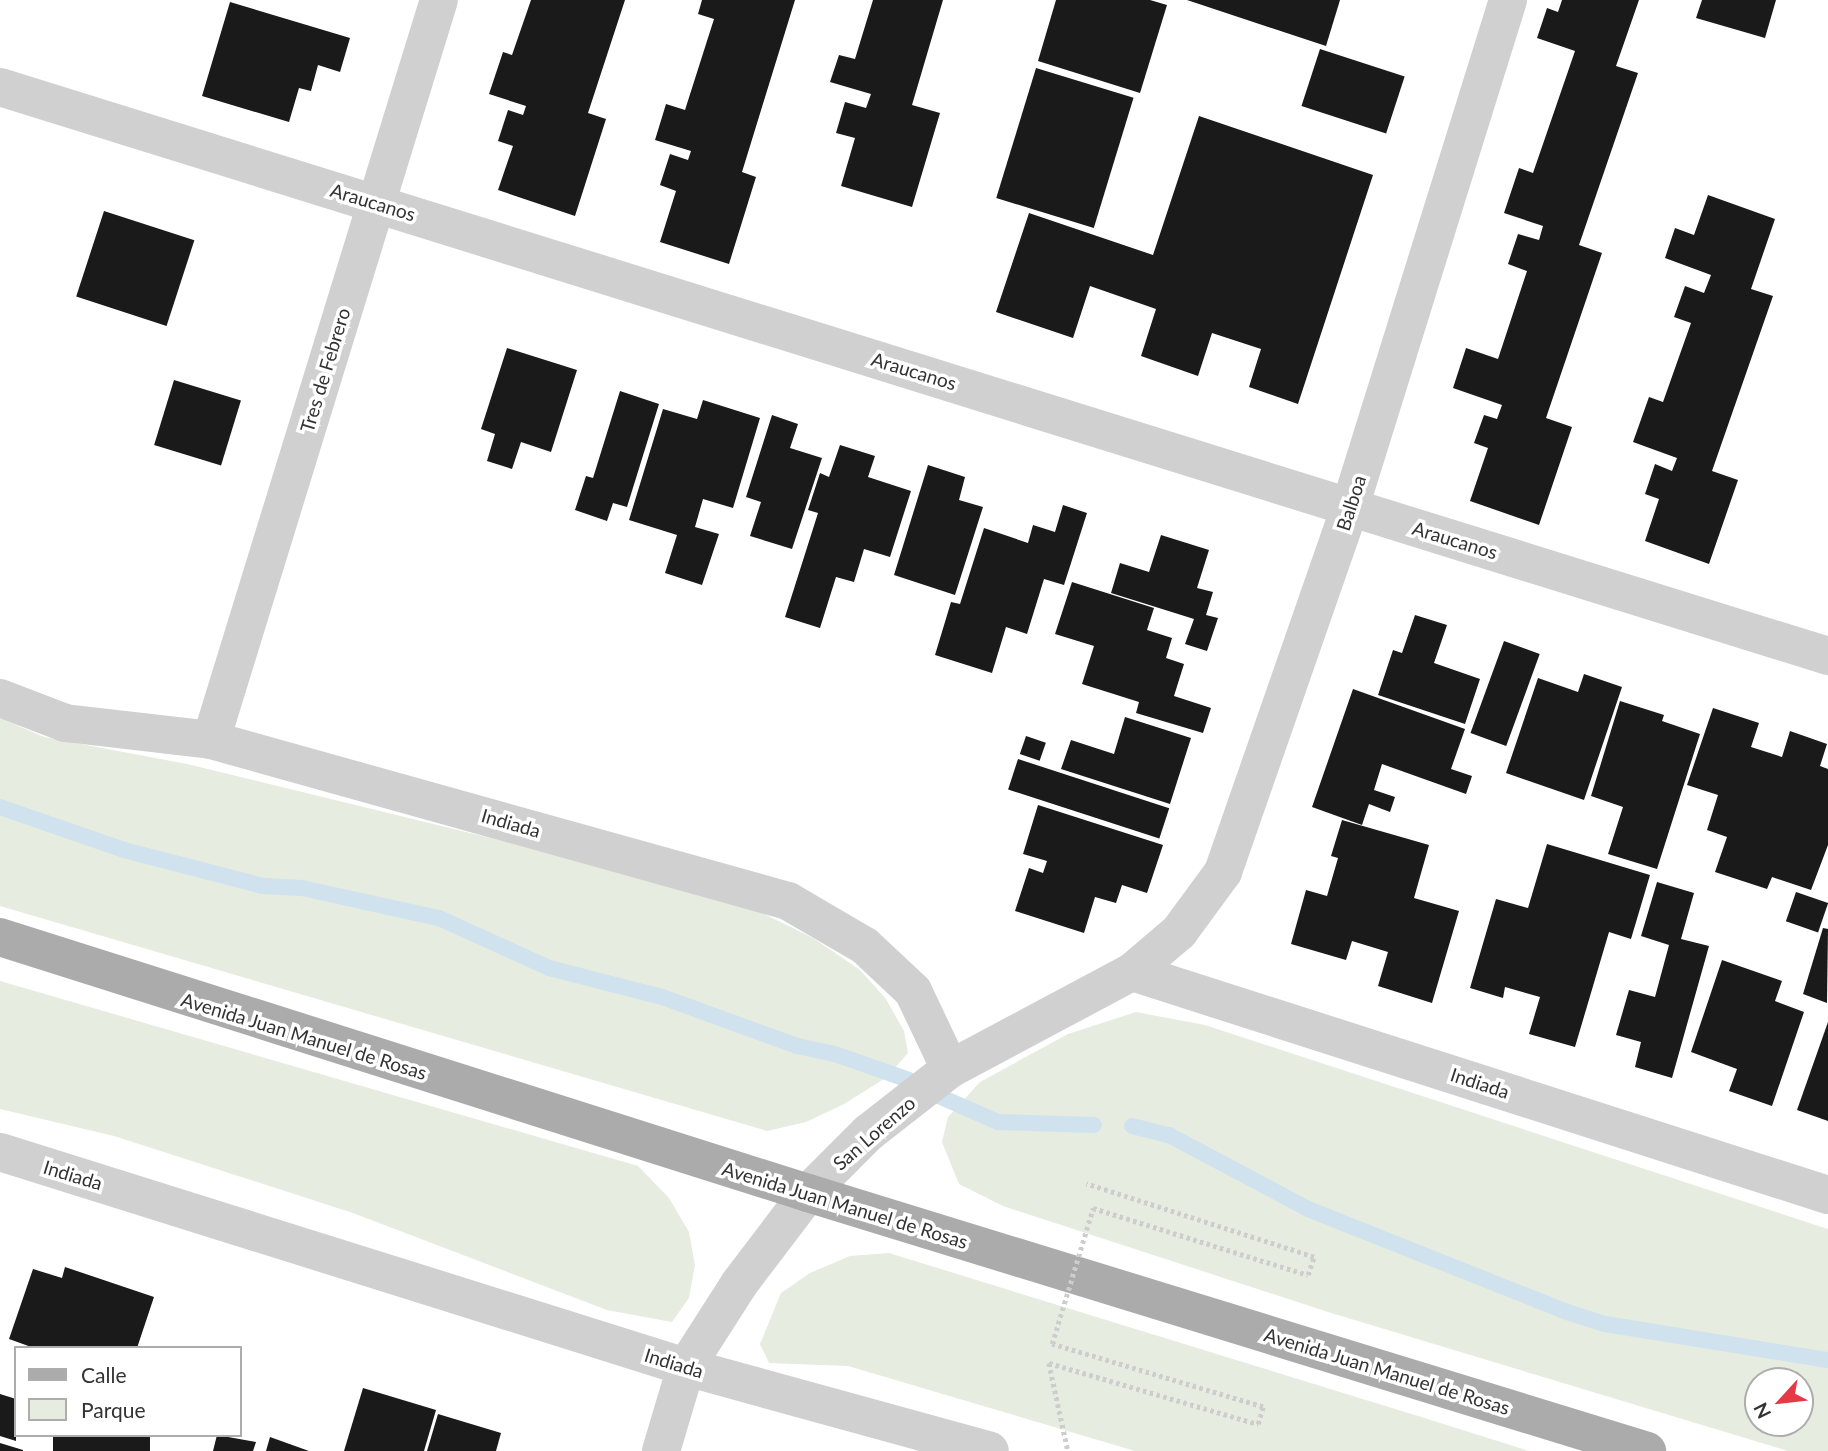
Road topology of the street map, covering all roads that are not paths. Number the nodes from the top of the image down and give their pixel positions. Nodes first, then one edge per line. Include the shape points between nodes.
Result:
1 (439, 0) edge
2 (1508, 0) edge
3 (0, 87) edge
4 (376, 203) junction
5 (1350, 507) junction
6 (1828, 656) edge
7 (0, 698) edge
8 (211, 740) junction
9 (0, 940) edge
10 (1132, 972) junction
11 (950, 1069) junction
12 (0, 1152) edge
13 (808, 1193) junction
14 (1828, 1195) edge
15 (685, 1367) junction
16 (661, 1451) edge
17 (990, 1451) edge
18 (1647, 1451) edge

1 - 4 street, Tres de Febrero
2 - 5 street, Balboa
3 - 4 street, Araucanos
4 - 5 street, Araucanos
4 - 8 street, Tres de Febrero
5 - 6 street, Araucanos
5 - 10 street, Balboa via 1223,872 1179,932
7 - 8 street, Indiada via 65,723
8 - 11 street, Indiada via 788,901 865,946 914,992
9 - 13 main road, Avenida Juan Manuel de Rosas
10 - 11 street, San Lorenzo
10 - 14 street, Indiada
11 - 13 street, San Lorenzo via 868,1133
12 - 15 street, Indiada
13 - 15 street, San Lorenzo via 739,1284
13 - 18 main road, Avenida Juan Manuel de Rosas
15 - 16 street, San Lorenzo
15 - 17 street, Indiada

